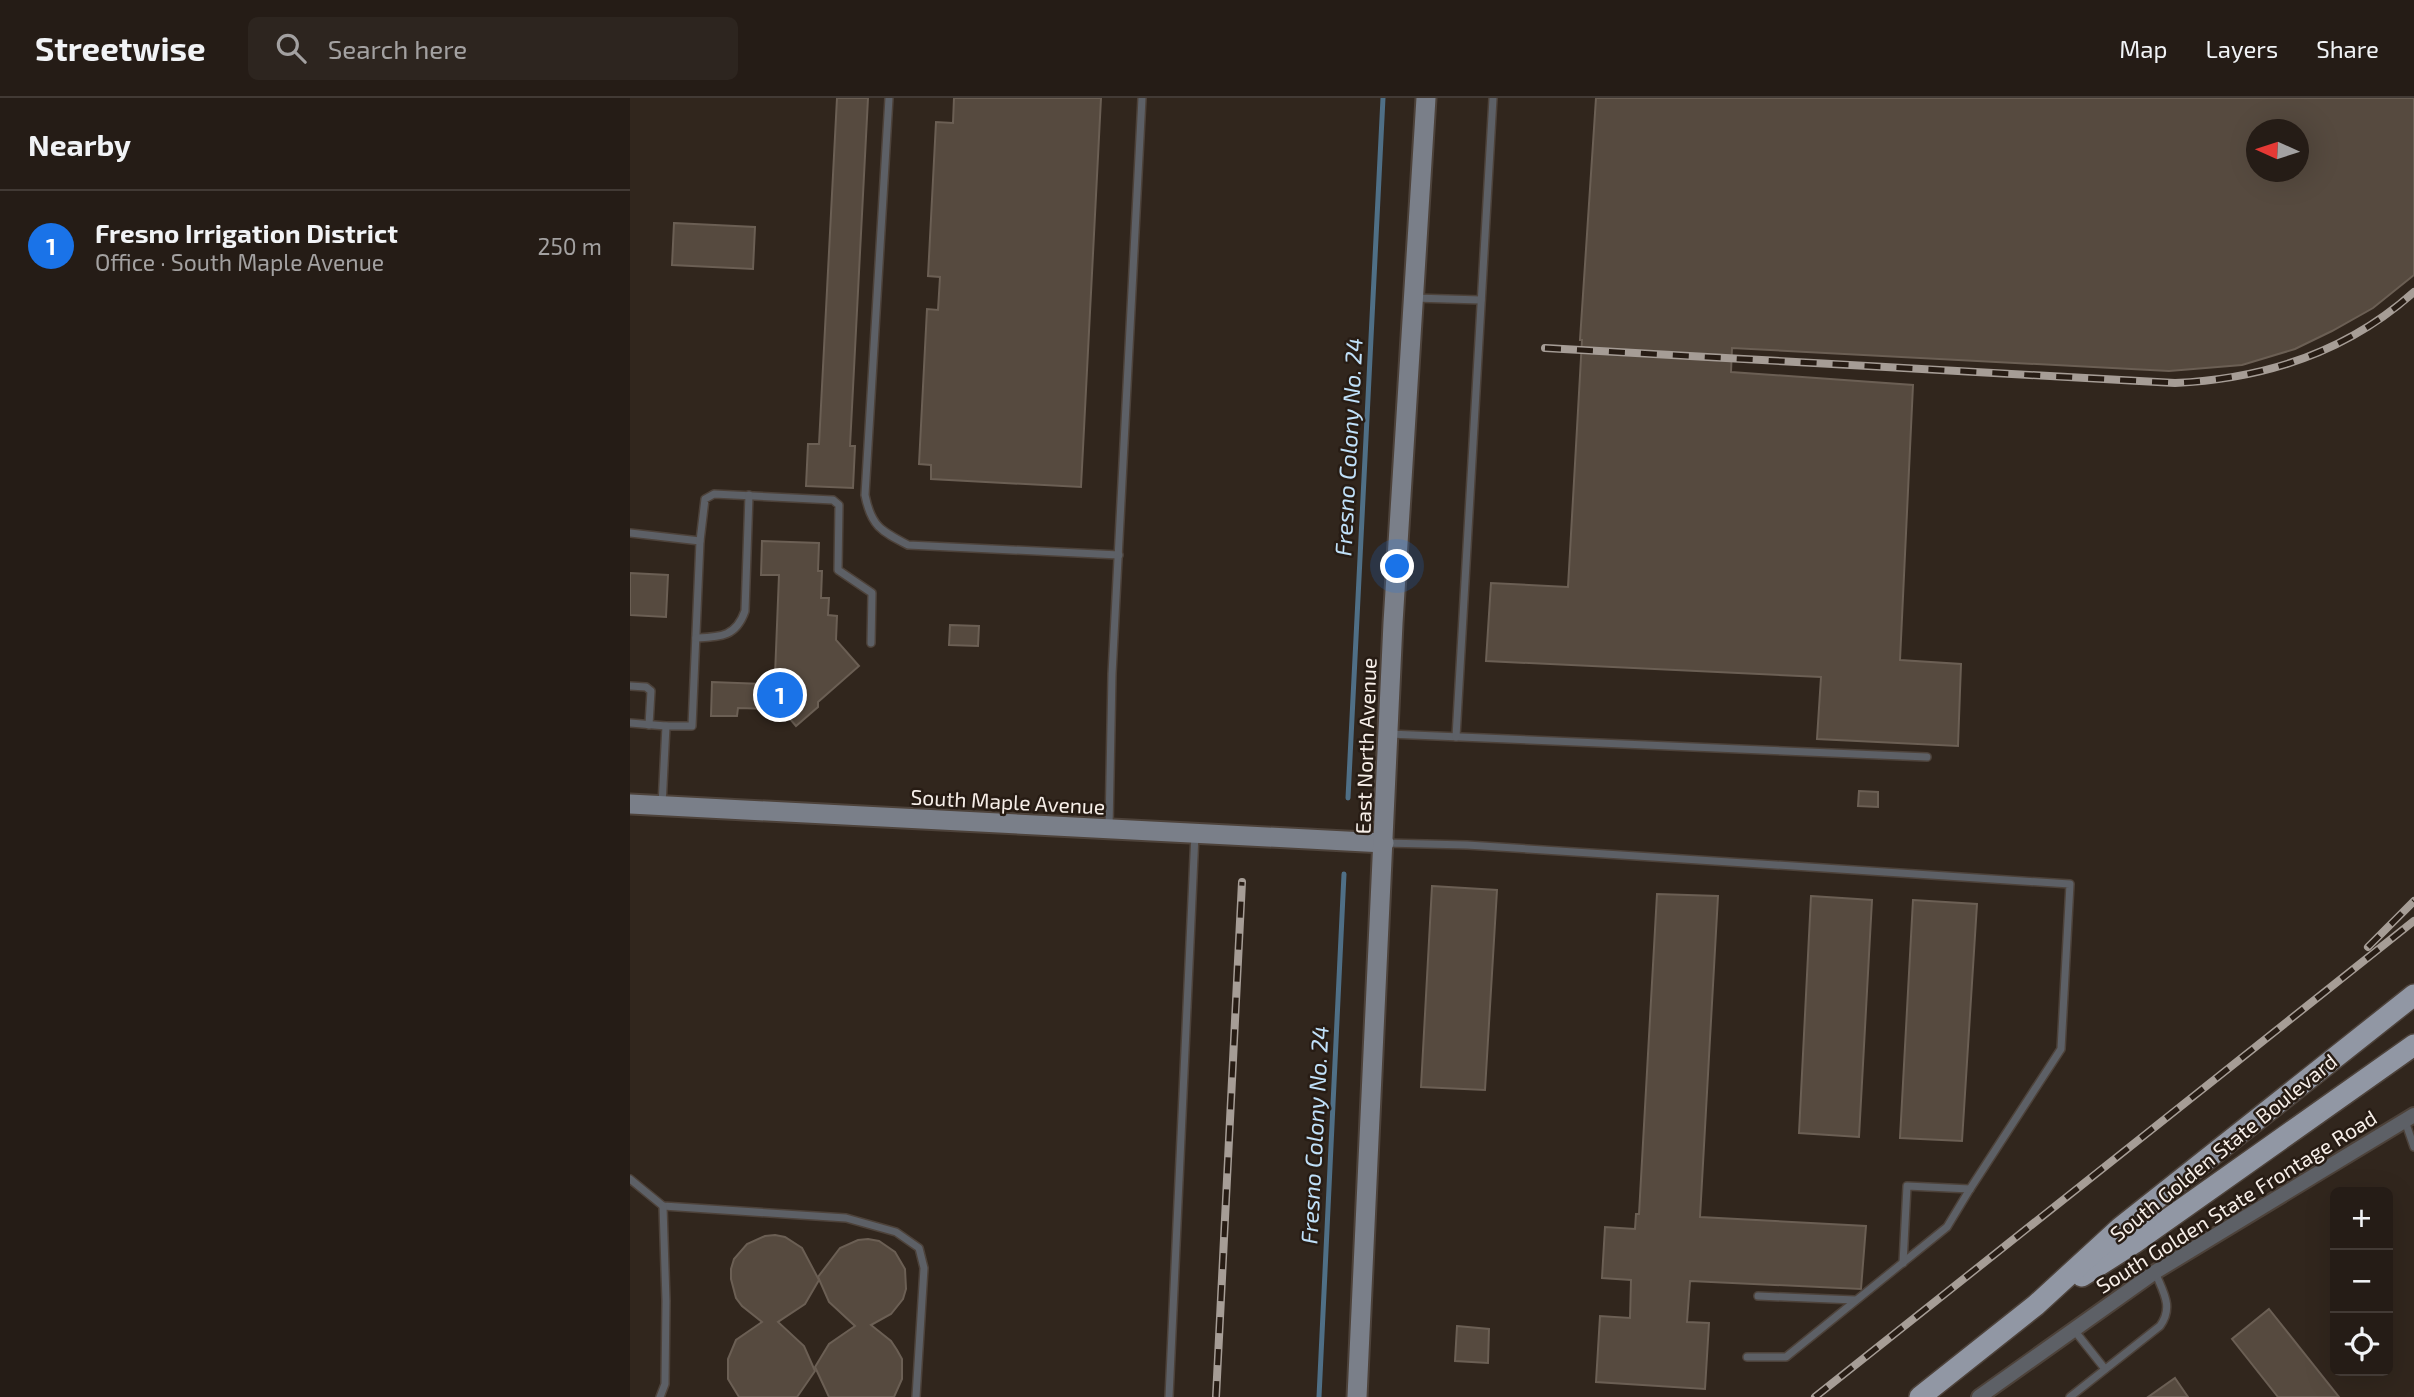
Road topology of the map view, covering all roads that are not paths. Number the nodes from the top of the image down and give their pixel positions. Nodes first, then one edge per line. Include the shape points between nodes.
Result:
1 (889, 98) edge
2 (1142, 98) edge
3 (1426, 98) edge
4 (1493, 98) edge
5 (1413, 298) junction
6 (1481, 300) junction
7 (749, 495) junction
8 (630, 533) edge
9 (700, 541) junction
10 (1119, 555) junction
11 (696, 638) junction
12 (871, 643) dead end
13 (630, 686) edge
14 (630, 723) edge
15 (649, 725) junction
16 (666, 726) junction
17 (1388, 734) junction
18 (1456, 737) junction
19 (1927, 757) dead end
20 (630, 804) edge
21 (662, 806) junction
22 (1109, 829) junction
23 (1195, 833) junction
24 (1384, 843) junction
25 (2414, 995) edge
26 (2414, 1045) edge
27 (2409, 1118) edge
28 (2414, 1147) edge
29 (630, 1179) edge
30 (1970, 1189) junction
31 (663, 1206) junction
32 (1903, 1264) junction
33 (2155, 1272) junction
34 (1758, 1296) dead end
35 (1856, 1300) junction
36 (2036, 1305) junction
37 (2074, 1329) junction
38 (1747, 1357) dead end
39 (2105, 1369) junction
40 (660, 1397) edge
41 (916, 1397) edge
42 (1169, 1397) edge
43 (1357, 1397) edge
44 (1920, 1397) edge
45 (1979, 1397) edge
46 (2070, 1397) edge

1 - 10 lane via 866,495 870,516 880,530 908,545
2 - 10 lane
3 - 5 street, East North Avenue
4 - 6 lane
5 - 6 lane
5 - 17 street, East North Avenue
6 - 18 lane
7 - 9 lane via 715,494 705,499
7 - 11 lane via 746,611 731,632
7 - 12 lane via 834,500 839,505 837,565 872,593
8 - 9 lane
9 - 11 lane
10 - 22 lane
11 - 16 lane via 692,726
13 - 15 lane via 651,691
14 - 15 lane
15 - 16 lane
16 - 21 lane
17 - 18 lane
17 - 24 street, East North Avenue
18 - 19 lane
20 - 21 street, South Maple Avenue
21 - 22 street, South Maple Avenue
22 - 23 street, South Maple Avenue
23 - 24 street, South Maple Avenue
23 - 42 lane
24 - 30 lane via 2070,884 2061,1049
24 - 43 street, East North Avenue
25 - 36 main road, South Golden State Boulevard via 2120,1228
26 - 36 main road, South Golden State Boulevard via 2134,1243
27 - 28 lane
27 - 33 street, South Golden State Frontage Road
29 - 31 lane
30 - 32 lane via 1947,1227
30 - 32 lane via 1907,1186
31 - 40 lane via 665,1384
31 - 41 lane via 846,1218 896,1232 919,1248 925,1268
32 - 35 lane
33 - 37 street, South Golden State Frontage Road
33 - 39 lane via 2168,1315
34 - 35 lane
35 - 38 lane via 1786,1357
36 - 44 main road, South Golden State Boulevard
37 - 39 lane
37 - 45 street, South Golden State Frontage Road
39 - 46 lane

